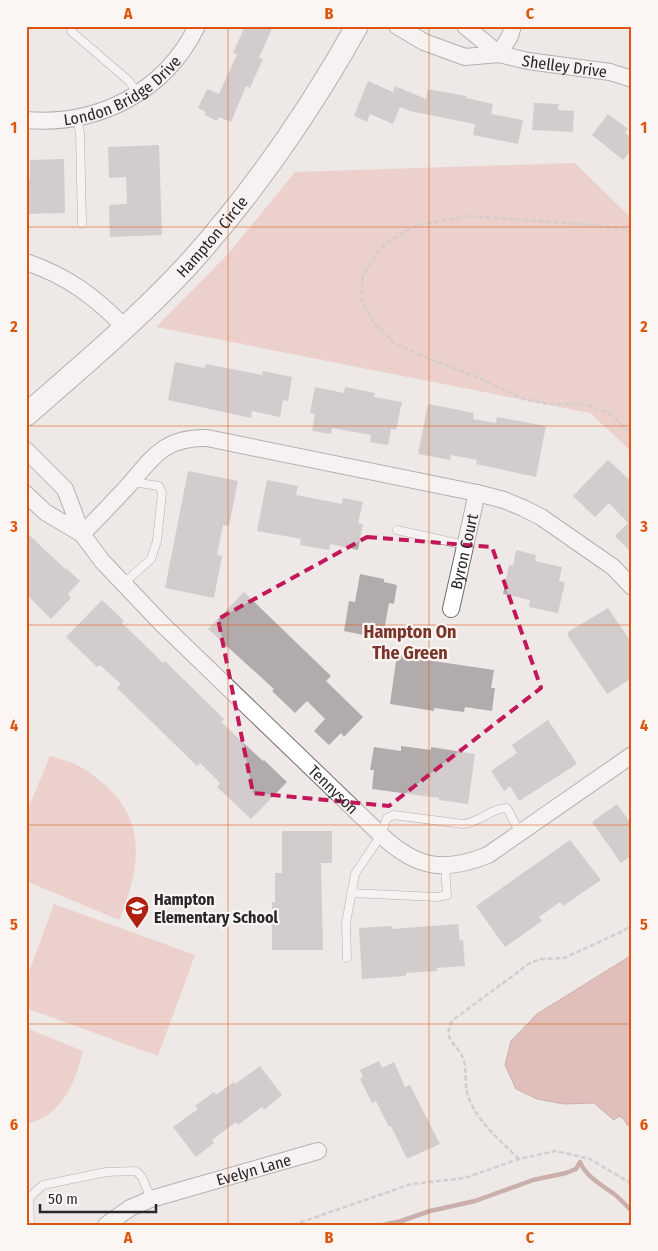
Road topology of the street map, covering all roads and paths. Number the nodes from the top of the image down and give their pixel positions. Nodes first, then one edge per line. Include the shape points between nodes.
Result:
1 (70, 26) edge
2 (197, 26) edge
3 (357, 26) edge
4 (397, 26) edge
5 (465, 26) edge
6 (513, 26) edge
7 (499, 54) junction
8 (632, 79) edge
9 (138, 94) junction
10 (77, 118) junction
11 (26, 120) edge
12 (82, 224) dead end
13 (632, 233) edge
14 (26, 262) edge
15 (126, 328) junction
16 (26, 415) edge
17 (632, 434) edge
18 (26, 450) edge
19 (131, 482) junction
20 (477, 493) junction
21 (26, 494) edge
22 (397, 530) dead end
23 (82, 534) junction
24 (466, 544) junction
25 (123, 584) junction
26 (632, 586) edge
27 (451, 609) dead end
28 (632, 755) edge
29 (520, 832) junction
30 (381, 835) junction
31 (445, 866) junction
32 (351, 894) junction
33 (632, 925) edge
34 (347, 958) dead end
35 (318, 1151) dead end
36 (519, 1159) junction
37 (632, 1184) edge
38 (151, 1199) junction
39 (30, 1225) edge
40 (106, 1225) edge
41 (293, 1225) edge

1 - 9 lane via 72,32 129,80
2 - 9 street, London Bridge Drive via 178,57
3 - 15 street, Hampton Circle via 322,88 254,186 186,266
4 - 7 street, Shelley Drive via 424,42 466,57
5 - 7 street, Shelley Drive
6 - 7 street
7 - 8 street, Shelley Drive via 610,72
9 - 10 street, London Bridge Drive via 111,108
10 - 11 street, London Bridge Drive
10 - 12 lane
13 - 17 path via 625,229 581,224 469,216 418,225 387,242 372,259 364,276 361,298 372,321 394,343 524,399 548,404 584,404 609,413
14 - 15 street via 46,268 89,294
15 - 16 street, Hampton Circle
18 - 23 street, Tennyson via 65,489
19 - 20 street via 154,454 181,440 201,438
19 - 23 street
19 - 25 lane via 159,486 162,493 157,540 151,559
20 - 24 street, Byron Court
20 - 26 street via 504,500 541,517 613,567
21 - 23 street, Tennyson via 45,512
22 - 24 lane
23 - 25 street, Tennyson
24 - 27 street, Byron Court
25 - 30 street, Tennyson
28 - 29 street, Tennyson
29 - 30 lane via 507,808 500,808 463,824 394,815 387,818
29 - 31 street, Tennyson via 488,855 463,864
30 - 31 street, Tennyson via 406,856
30 - 32 lane via 355,874
31 - 32 lane via 446,895
32 - 34 lane via 346,923
33 - 36 path via 564,958 530,963 453,1020 448,1029 448,1037 463,1060 468,1095 479,1118
35 - 38 street, Evelyn Lane
36 - 37 path via 556,1151 576,1154
36 - 41 path via 465,1178 411,1184
38 - 39 lane via 136,1171 106,1172 58,1181 43,1185 29,1199
38 - 40 street, Evelyn Lane via 130,1208

